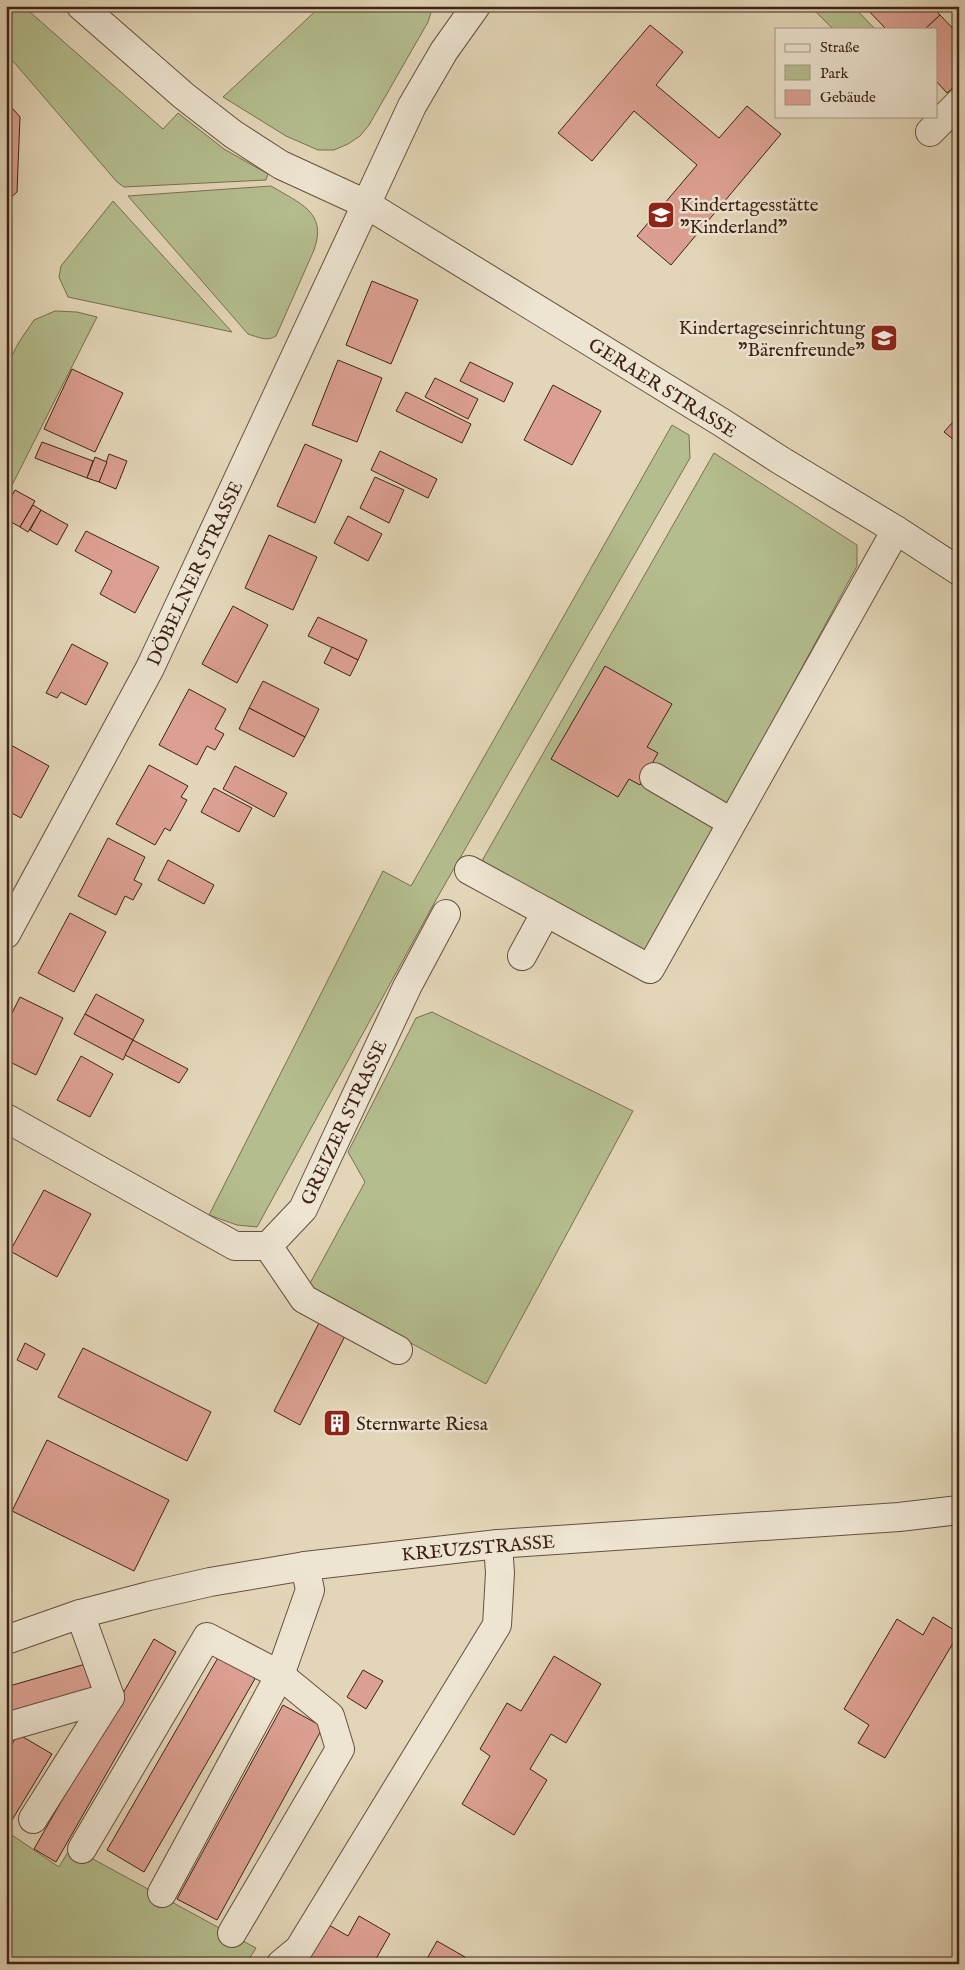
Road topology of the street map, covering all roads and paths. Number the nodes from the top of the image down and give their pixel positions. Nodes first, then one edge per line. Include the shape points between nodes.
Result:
1 (81, 6) edge
2 (476, 6) edge
3 (959, 103) edge
4 (930, 132) dead end
5 (366, 204) junction
6 (896, 530) junction
7 (959, 571) edge
8 (654, 777) dead end
9 (731, 822) junction
10 (469, 870) dead end
11 (546, 912) junction
12 (446, 914) dead end
13 (6, 934) edge
14 (522, 956) dead end
15 (6, 1118) edge
16 (268, 1246) junction
17 (398, 1350) dead end
18 (959, 1510) edge
19 (498, 1544) junction
20 (305, 1566) junction
21 (80, 1614) junction
22 (6, 1640) edge
23 (280, 1675) junction
24 (110, 1697) junction
25 (6, 1727) edge
26 (33, 1819) dead end
27 (82, 1849) dead end
28 (162, 1893) dead end
29 (232, 1933) dead end
30 (281, 1964) edge

1 - 5 street, GERAER STRASSE via 184,96 234,134 281,165
2 - 5 street, DÖBELNER STRASSE via 412,106
3 - 4 street
5 - 6 street, GERAER STRASSE
5 - 13 street, DÖBELNER STRASSE via 150,668
6 - 7 street, GERAER STRASSE
6 - 9 street
8 - 9 street
9 - 11 street via 650,969
10 - 11 street
11 - 14 street
12 - 16 street, GREIZER STRASSE via 407,986 303,1209
15 - 16 street via 235,1246
16 - 17 street via 304,1298
18 - 19 street, KREUZSTRASSE via 899,1517
19 - 20 street, KREUZSTRASSE
19 - 30 street via 497,1625 299,1949
20 - 21 street, KREUZSTRASSE via 210,1582
20 - 23 street via 310,1590
21 - 22 street, KREUZSTRASSE
21 - 24 street
23 - 27 street via 207,1638
23 - 28 street
23 - 29 street via 330,1716 340,1749
24 - 25 street
24 - 26 street

